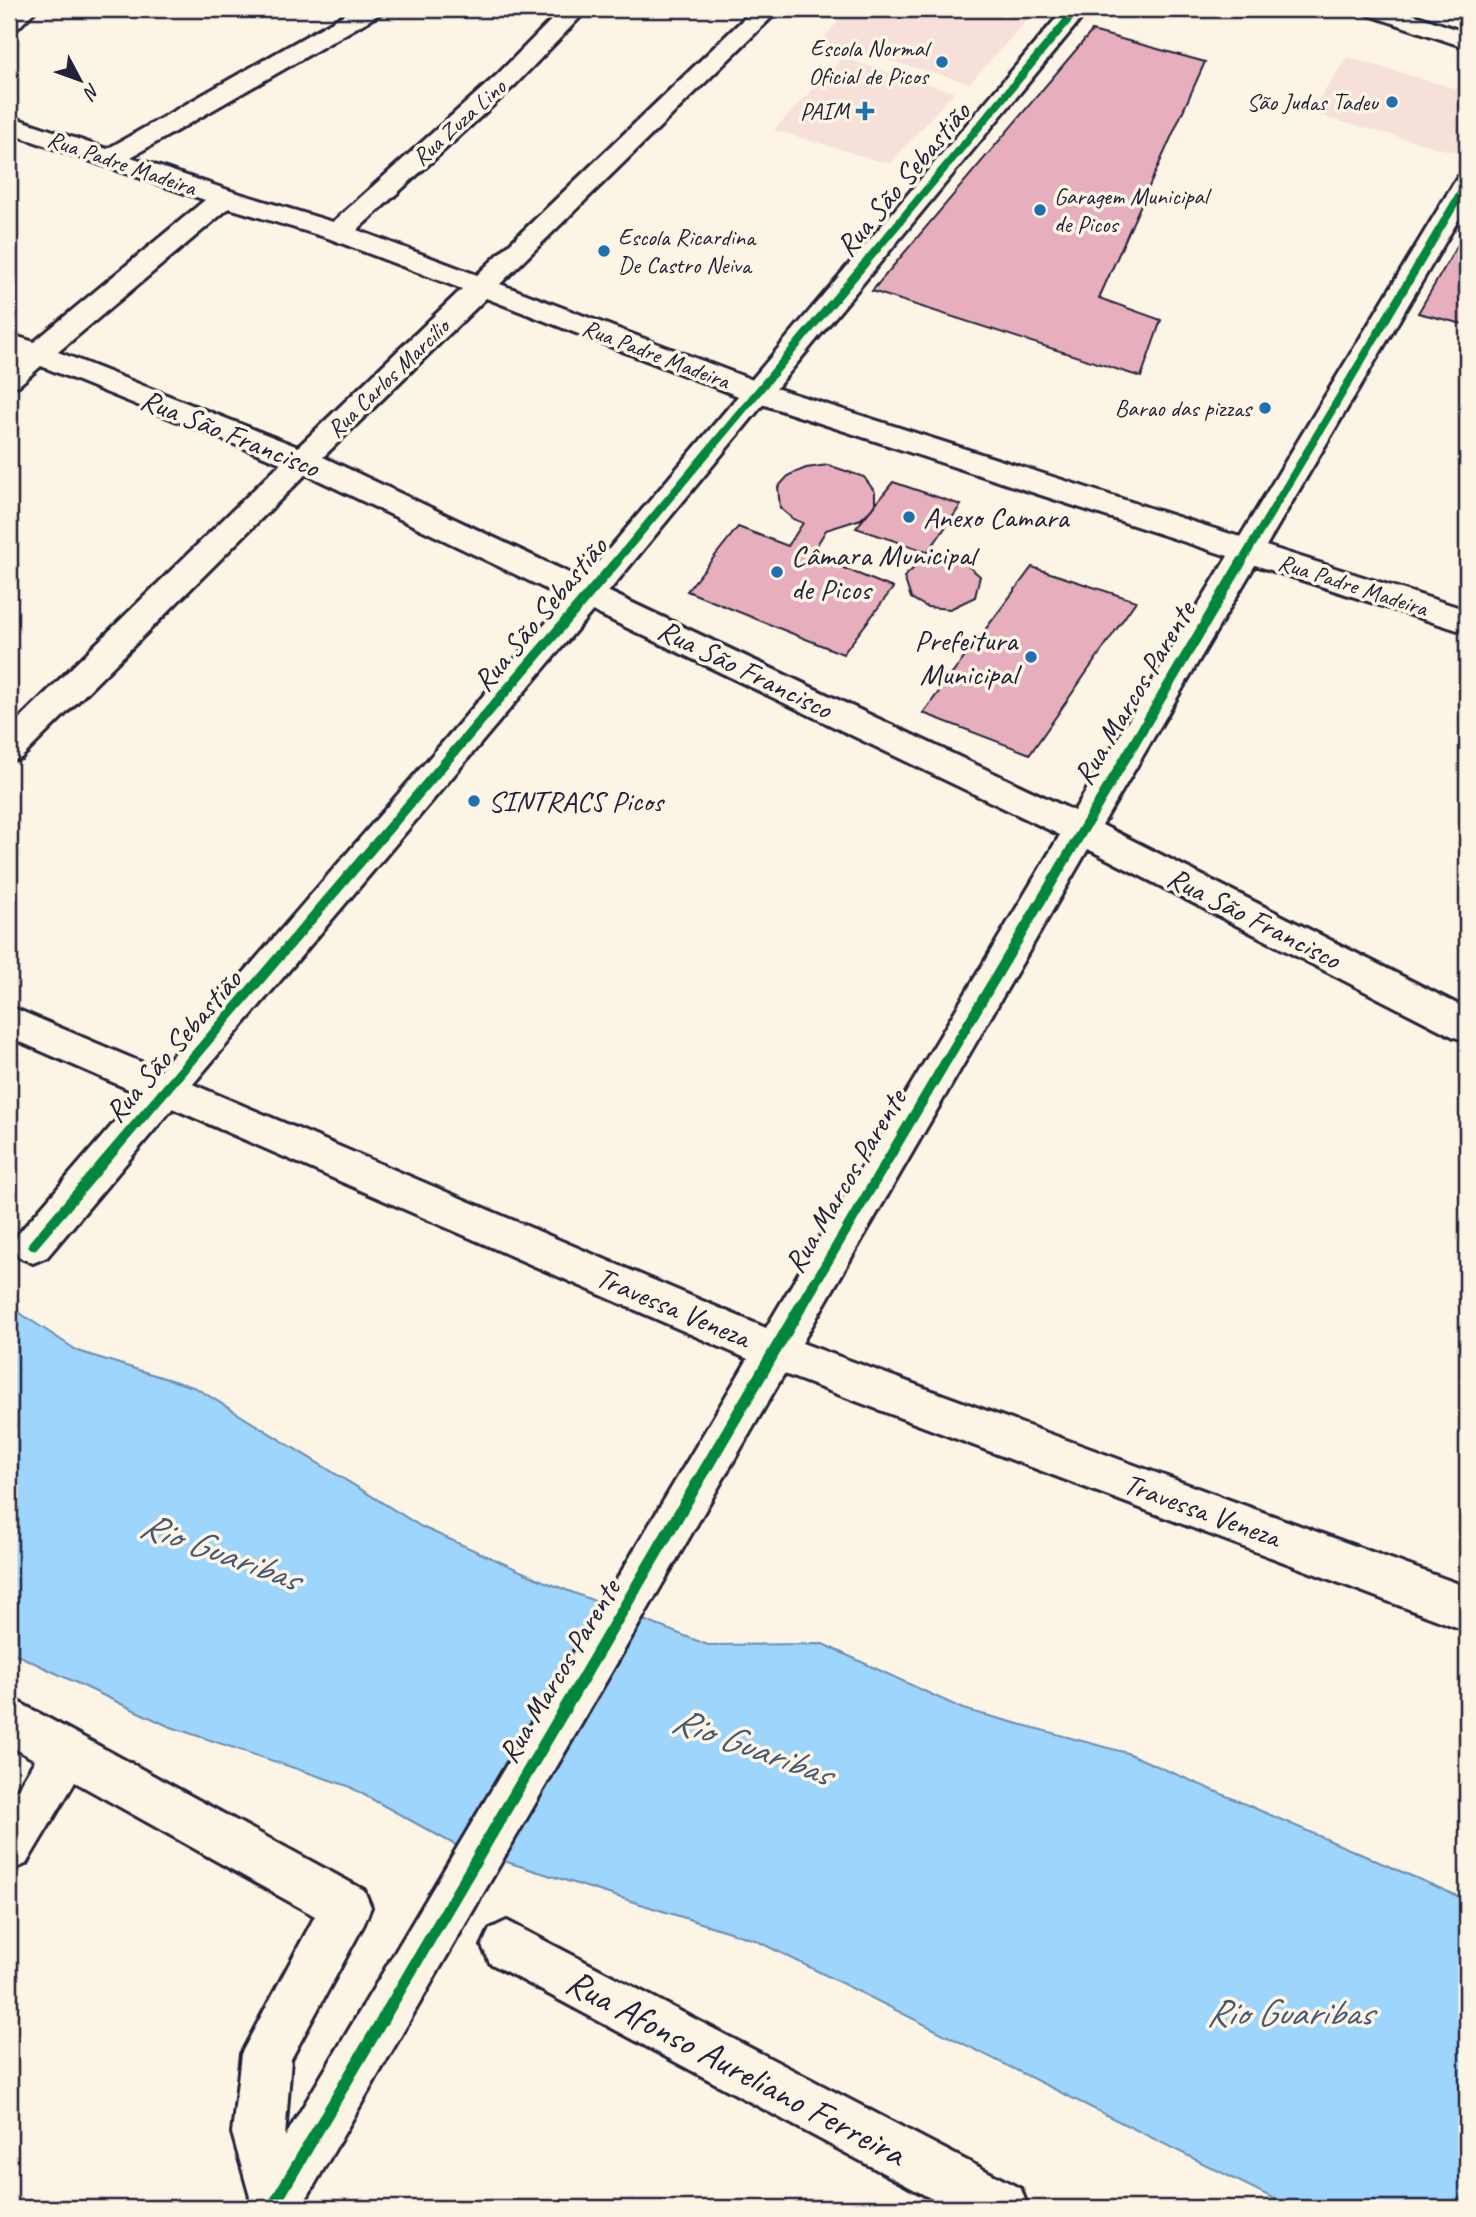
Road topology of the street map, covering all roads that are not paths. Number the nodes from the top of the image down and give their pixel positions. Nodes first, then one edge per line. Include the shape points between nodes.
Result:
1 (25, 9) edge
2 (370, 9) edge
3 (576, 9) edge
4 (768, 9) edge
5 (1077, 9) edge
6 (1375, 9) edge
7 (9, 23) edge
8 (1467, 41) edge
9 (9, 124) edge
10 (111, 158) junction
11 (1467, 183) edge
12 (224, 198) junction
13 (338, 232) junction
14 (482, 288) junction
15 (22, 349) edge
16 (9, 378) edge
17 (756, 392) junction
18 (302, 460) junction
19 (1247, 552) junction
20 (589, 594) junction
21 (1467, 622) edge
22 (9, 749) edge
23 (1081, 830) junction
24 (9, 1021) edge
25 (1467, 1026) edge
26 (169, 1089) junction
27 (33, 1245) dead end
28 (774, 1351) junction
29 (1467, 1609) edge
30 (9, 1720) edge
31 (65, 1754) junction
32 (9, 1847) edge
33 (507, 1946) dead end
34 (274, 2204) edge
35 (1002, 2208) edge

1 - 7 street
2 - 10 street
3 - 13 street, Rua Zuza Lino via 506,80
4 - 14 street, Rua Carlos Marcílio
5 - 17 street, Rua São Sebastião
6 - 8 street
9 - 10 street, Rua Padre Madeira
10 - 12 street, Rua Padre Madeira
11 - 19 street, Rua Marcos Parente
12 - 13 street, Rua Padre Madeira
12 - 15 street
13 - 14 street, Rua Padre Madeira
14 - 17 street, Rua Padre Madeira
14 - 18 street, Rua Carlos Marcílio
15 - 16 street
15 - 18 street, Rua São Francisco
17 - 19 street, Rua Padre Madeira
17 - 20 street, Rua São Sebastião
18 - 20 street, Rua São Francisco
18 - 22 street, Rua Carlos Marcílio
19 - 21 street, Rua Padre Madeira
19 - 23 street, Rua Marcos Parente
20 - 23 street, Rua São Francisco
20 - 26 street, Rua São Sebastião
23 - 25 street, Rua São Francisco
23 - 28 street, Rua Marcos Parente
24 - 26 street, Travessa Veneza
26 - 27 street, Rua São Sebastião
26 - 28 street, Travessa Veneza
28 - 29 street, Travessa Veneza
28 - 34 street, Rua Marcos Parente
30 - 31 street
31 - 32 street
31 - 34 street via 346,1907 266,2054 258,2133
33 - 35 street, Rua Afonso Aureliano Ferreira

